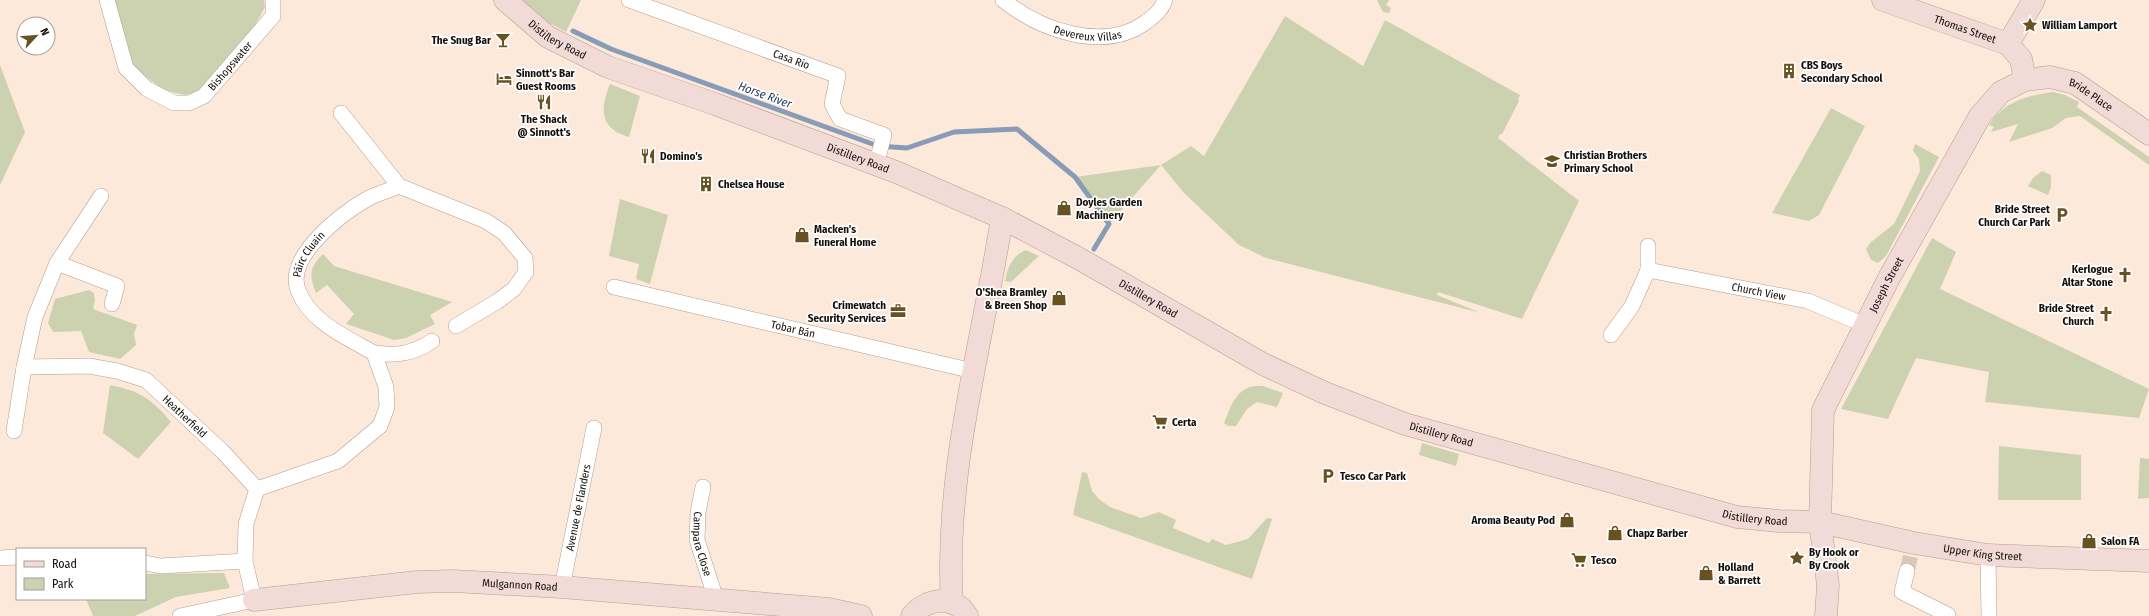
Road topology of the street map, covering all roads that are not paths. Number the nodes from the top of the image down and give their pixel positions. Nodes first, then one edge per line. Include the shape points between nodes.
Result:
1 (107, 0) edge
2 (273, 0) edge
3 (505, 0) edge
4 (629, 0) edge
5 (1003, 0) edge
6 (1166, 0) edge
7 (1883, 0) edge
8 (2034, 0) edge
9 (2008, 44) junction
10 (2025, 80) junction
11 (341, 113) dead end
12 (2149, 134) edge
13 (880, 151) junction
14 (399, 186) junction
15 (101, 196) dead end
16 (1002, 218) junction
17 (1648, 246) dead end
18 (56, 263) junction
19 (1648, 270) junction
20 (614, 286) dead end
21 (112, 304) dead end
22 (1866, 324) junction
23 (456, 326) dead end
24 (1611, 334) dead end
25 (432, 341) dead end
26 (374, 352) junction
27 (24, 367) junction
28 (973, 371) junction
29 (594, 428) dead end
30 (14, 431) dead end
31 (703, 487) dead end
32 (258, 489) junction
33 (1820, 522) junction
34 (1988, 555) junction
35 (16, 557) edge
36 (0, 558) edge
37 (245, 561) junction
38 (2149, 561) edge
39 (146, 563) edge
40 (1907, 571) tunnel mouth
41 (562, 587) junction
42 (716, 599) junction
43 (254, 600) junction
44 (960, 609) edge
45 (1948, 615) dead end
46 (181, 616) edge
47 (860, 616) edge
48 (912, 616) edge
49 (1826, 616) edge
50 (1989, 616) edge

1 - 2 street, Bishopswater via 126,68 147,89 174,103 189,103 204,96 273,16
3 - 13 main road, Distillery Road via 548,37 608,67 722,107
4 - 13 street, Casa Rio via 838,76 832,104 840,119 884,135
5 - 6 street, Devereux Villas via 1031,18 1055,29 1085,36 1112,37 1138,28 1160,12
7 - 9 main road, Thomas Street
8 - 9 main road
9 - 10 main road, Thomas Street via 2021,59
10 - 12 main road, Bride Place via 2050,77 2075,83
10 - 22 main road, Joseph Street via 2001,92 1980,116
11 - 14 street
13 - 16 main road, Distillery Road
14 - 23 street via 486,221 504,233 525,258 526,272 514,289
14 - 26 street, Páirc Cluain via 370,197 326,230 308,248 297,269 298,289 313,313 331,329
15 - 18 street
16 - 28 main road
16 - 33 main road, Distillery Road via 1078,258 1263,364 1325,393 1405,424 1737,517
17 - 19 street
18 - 21 street via 117,286
18 - 27 street via 35,317
19 - 22 street, Church View via 1808,301
19 - 24 street via 1632,306
20 - 28 street, Tobar Bán
22 - 33 main road, Joseph Street via 1822,410
25 - 26 street, Páirc Cluain via 411,352 392,356
26 - 32 street via 386,387 387,407 380,426 338,461
27 - 30 street
27 - 32 street, Heatherfield via 89,366 146,380 223,452
28 - 44 main road via 954,488 950,575
29 - 41 street, Avenue de Flanders
31 - 42 street, Campara Close via 698,512 697,540
32 - 37 street via 246,524
33 - 34 main road, Upper King Street via 1913,546
33 - 49 main road, Joseph Street via 1828,585
34 - 38 main road, Upper King Street
34 - 50 street
35 - 36 street
37 - 39 street via 161,566
37 - 43 street
40 - 45 street via 1902,592
41 - 42 main road, Mulgannon Road
41 - 43 main road, Mulgannon Road via 453,581 417,582
42 - 47 main road, Mulgannon Road via 829,609
43 - 46 street, Mulgannon Road
44 - 48 main road via 933,601 924,604

